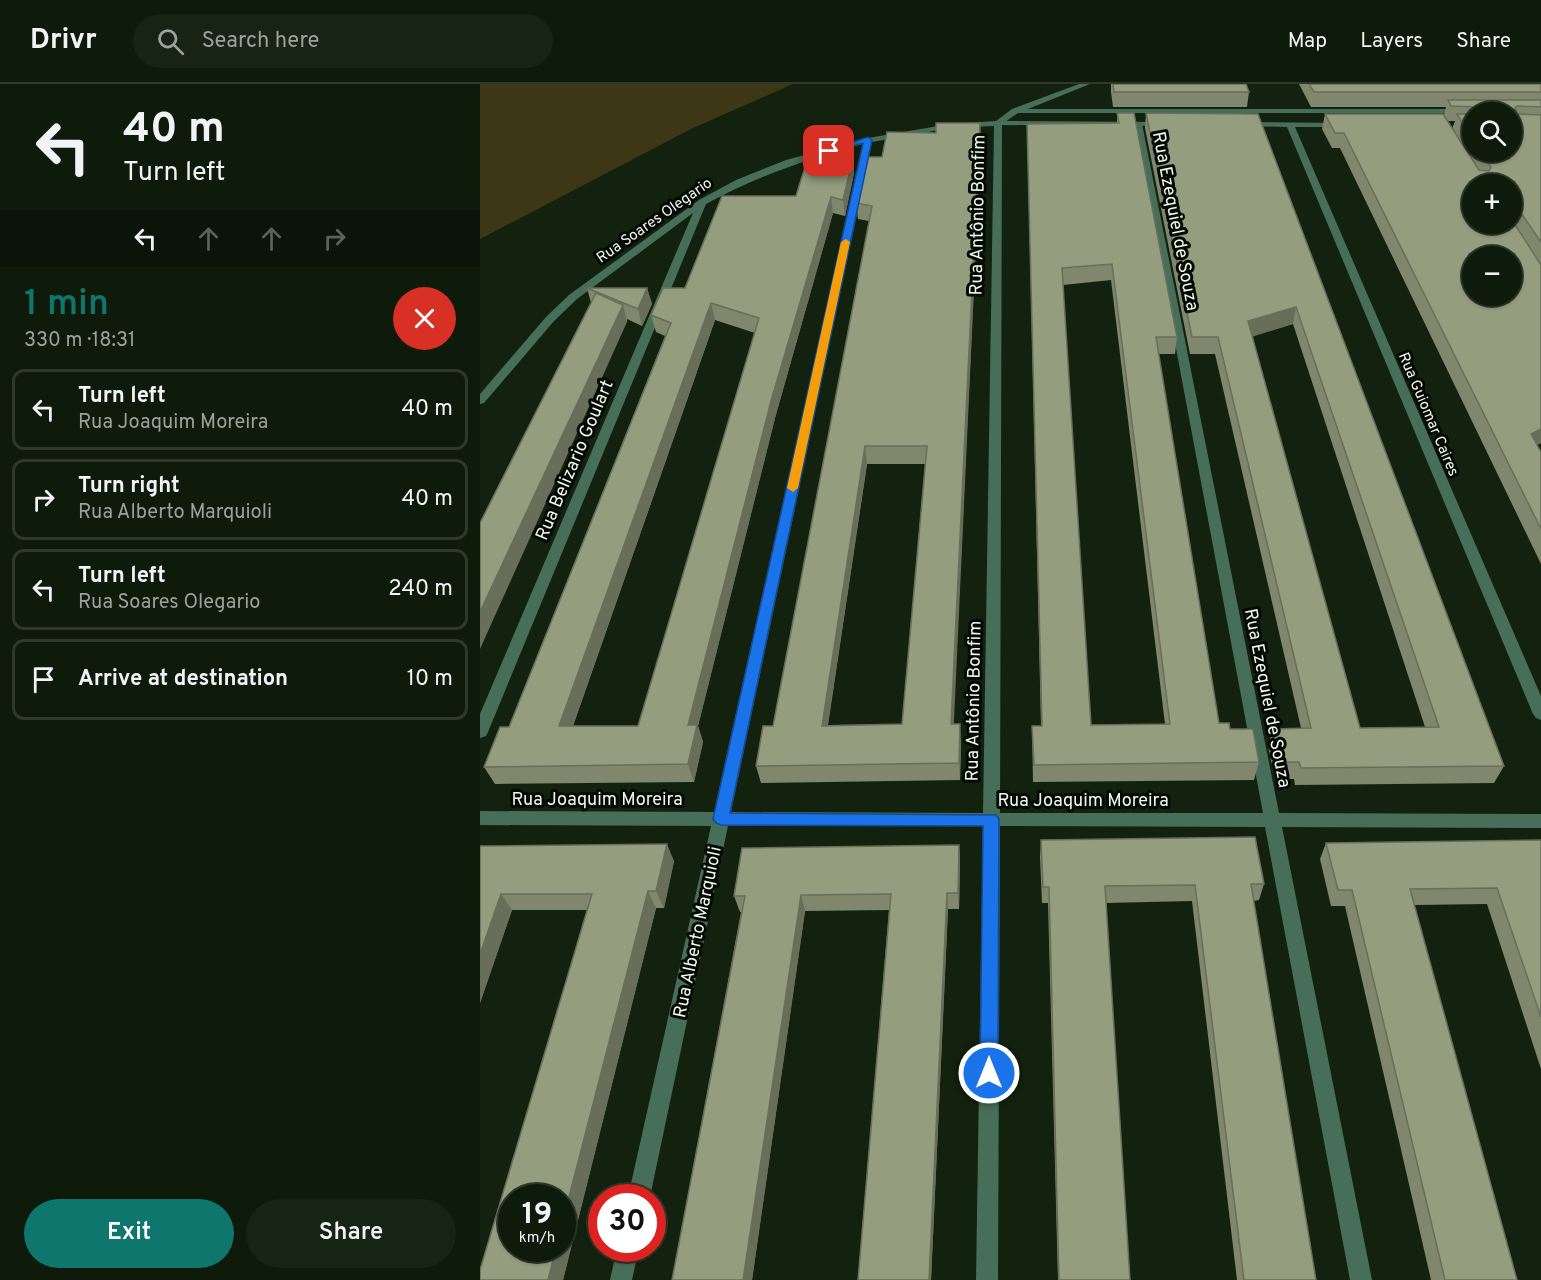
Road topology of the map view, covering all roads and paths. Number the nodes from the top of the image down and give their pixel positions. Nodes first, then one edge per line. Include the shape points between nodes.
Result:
1 (1086, 84) edge
2 (1016, 111) junction
3 (1462, 112) edge
4 (998, 123) junction
5 (1138, 124) junction
6 (1173, 124) edge
7 (1232, 124) edge
8 (1290, 124) junction
9 (1349, 125) edge
10 (868, 140) junction
11 (702, 202) junction
12 (480, 401) edge
13 (1541, 714) edge
14 (480, 732) edge
15 (480, 818) edge
16 (721, 819) junction
17 (991, 819) junction
18 (1272, 820) junction
19 (1541, 821) edge
20 (642, 1184) edge
21 (625, 1262) edge
22 (621, 1280) edge
23 (987, 1280) edge
24 (1361, 1280) edge

1 - 2 street
2 - 3 street via 1436,115
2 - 4 street
4 - 5 street, Rua Soares Olegario
4 - 10 street, Rua Soares Olegario via 950,126
4 - 17 street, Rua Antônio Bonfim
5 - 6 street, Rua Soares Olegario
5 - 18 street, Rua Ezequiel de Souza
7 - 8 street
8 - 9 street
8 - 13 street, Rua Guiomar Caires
10 - 11 street, Rua Soares Olegario via 766,170
10 - 16 street, Rua Alberto Marquioli
11 - 12 street, Rua Soares Olegario via 573,297
11 - 14 street, Rua Belizario Goulart
15 - 16 street, Rua Joaquim Moreira
16 - 17 street, Rua Joaquim Moreira
16 - 20 street, Rua Alberto Marquioli
17 - 18 street, Rua Joaquim Moreira
17 - 23 street, Rua Antônio Bonfim
18 - 19 street, Rua Joaquim Moreira
18 - 24 street, Rua Ezequiel de Souza
21 - 22 street

